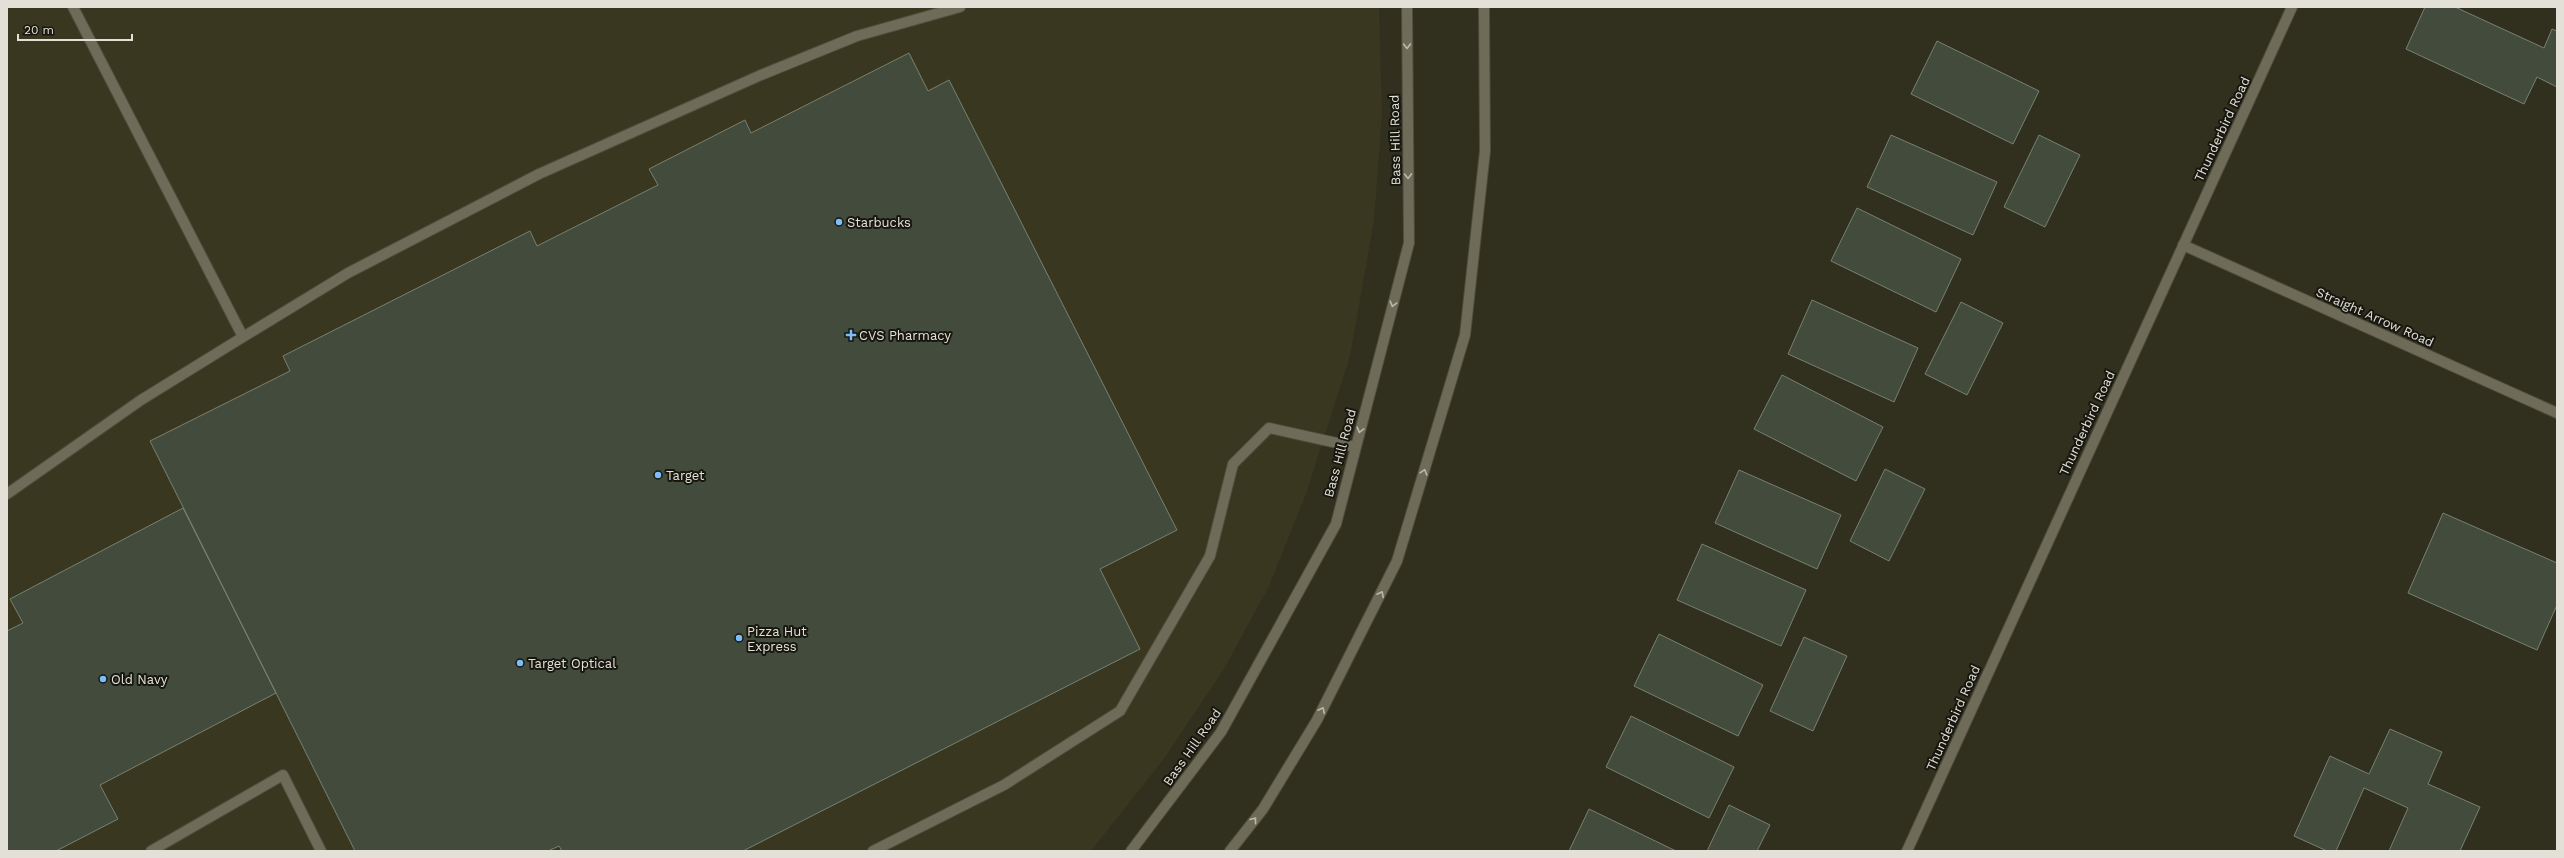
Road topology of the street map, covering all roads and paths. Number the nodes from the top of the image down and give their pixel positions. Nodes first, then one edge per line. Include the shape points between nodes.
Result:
1 (73, 7) edge
2 (960, 7) edge
3 (1407, 7) edge
4 (1484, 7) edge
5 (2292, 7) edge
6 (2183, 245) junction
7 (243, 337) junction
8 (2557, 413) edge
9 (1355, 447) junction
10 (7, 494) edge
11 (151, 851) edge
12 (321, 851) edge
13 (873, 851) edge
14 (1131, 851) edge
15 (1230, 851) edge
16 (1907, 851) edge

1 - 7 main road
2 - 7 main road via 857,36 760,75 539,174 348,273
3 -> 9 main road, Bass Hill Road via 1409,243
15 -> 4 main road via 1263,809 1318,720 1397,561 1465,335 1485,150
5 - 6 main road, Thunderbird Road
6 - 8 main road, Straight Arrow Road
6 - 16 main road, Thunderbird Road
7 - 10 main road via 141,400
9 - 13 main road via 1270,428 1233,464 1210,556 1120,711 1004,785
9 - 14 main road, Bass Hill Road via 1336,524 1225,725
11 - 12 main road via 283,775

